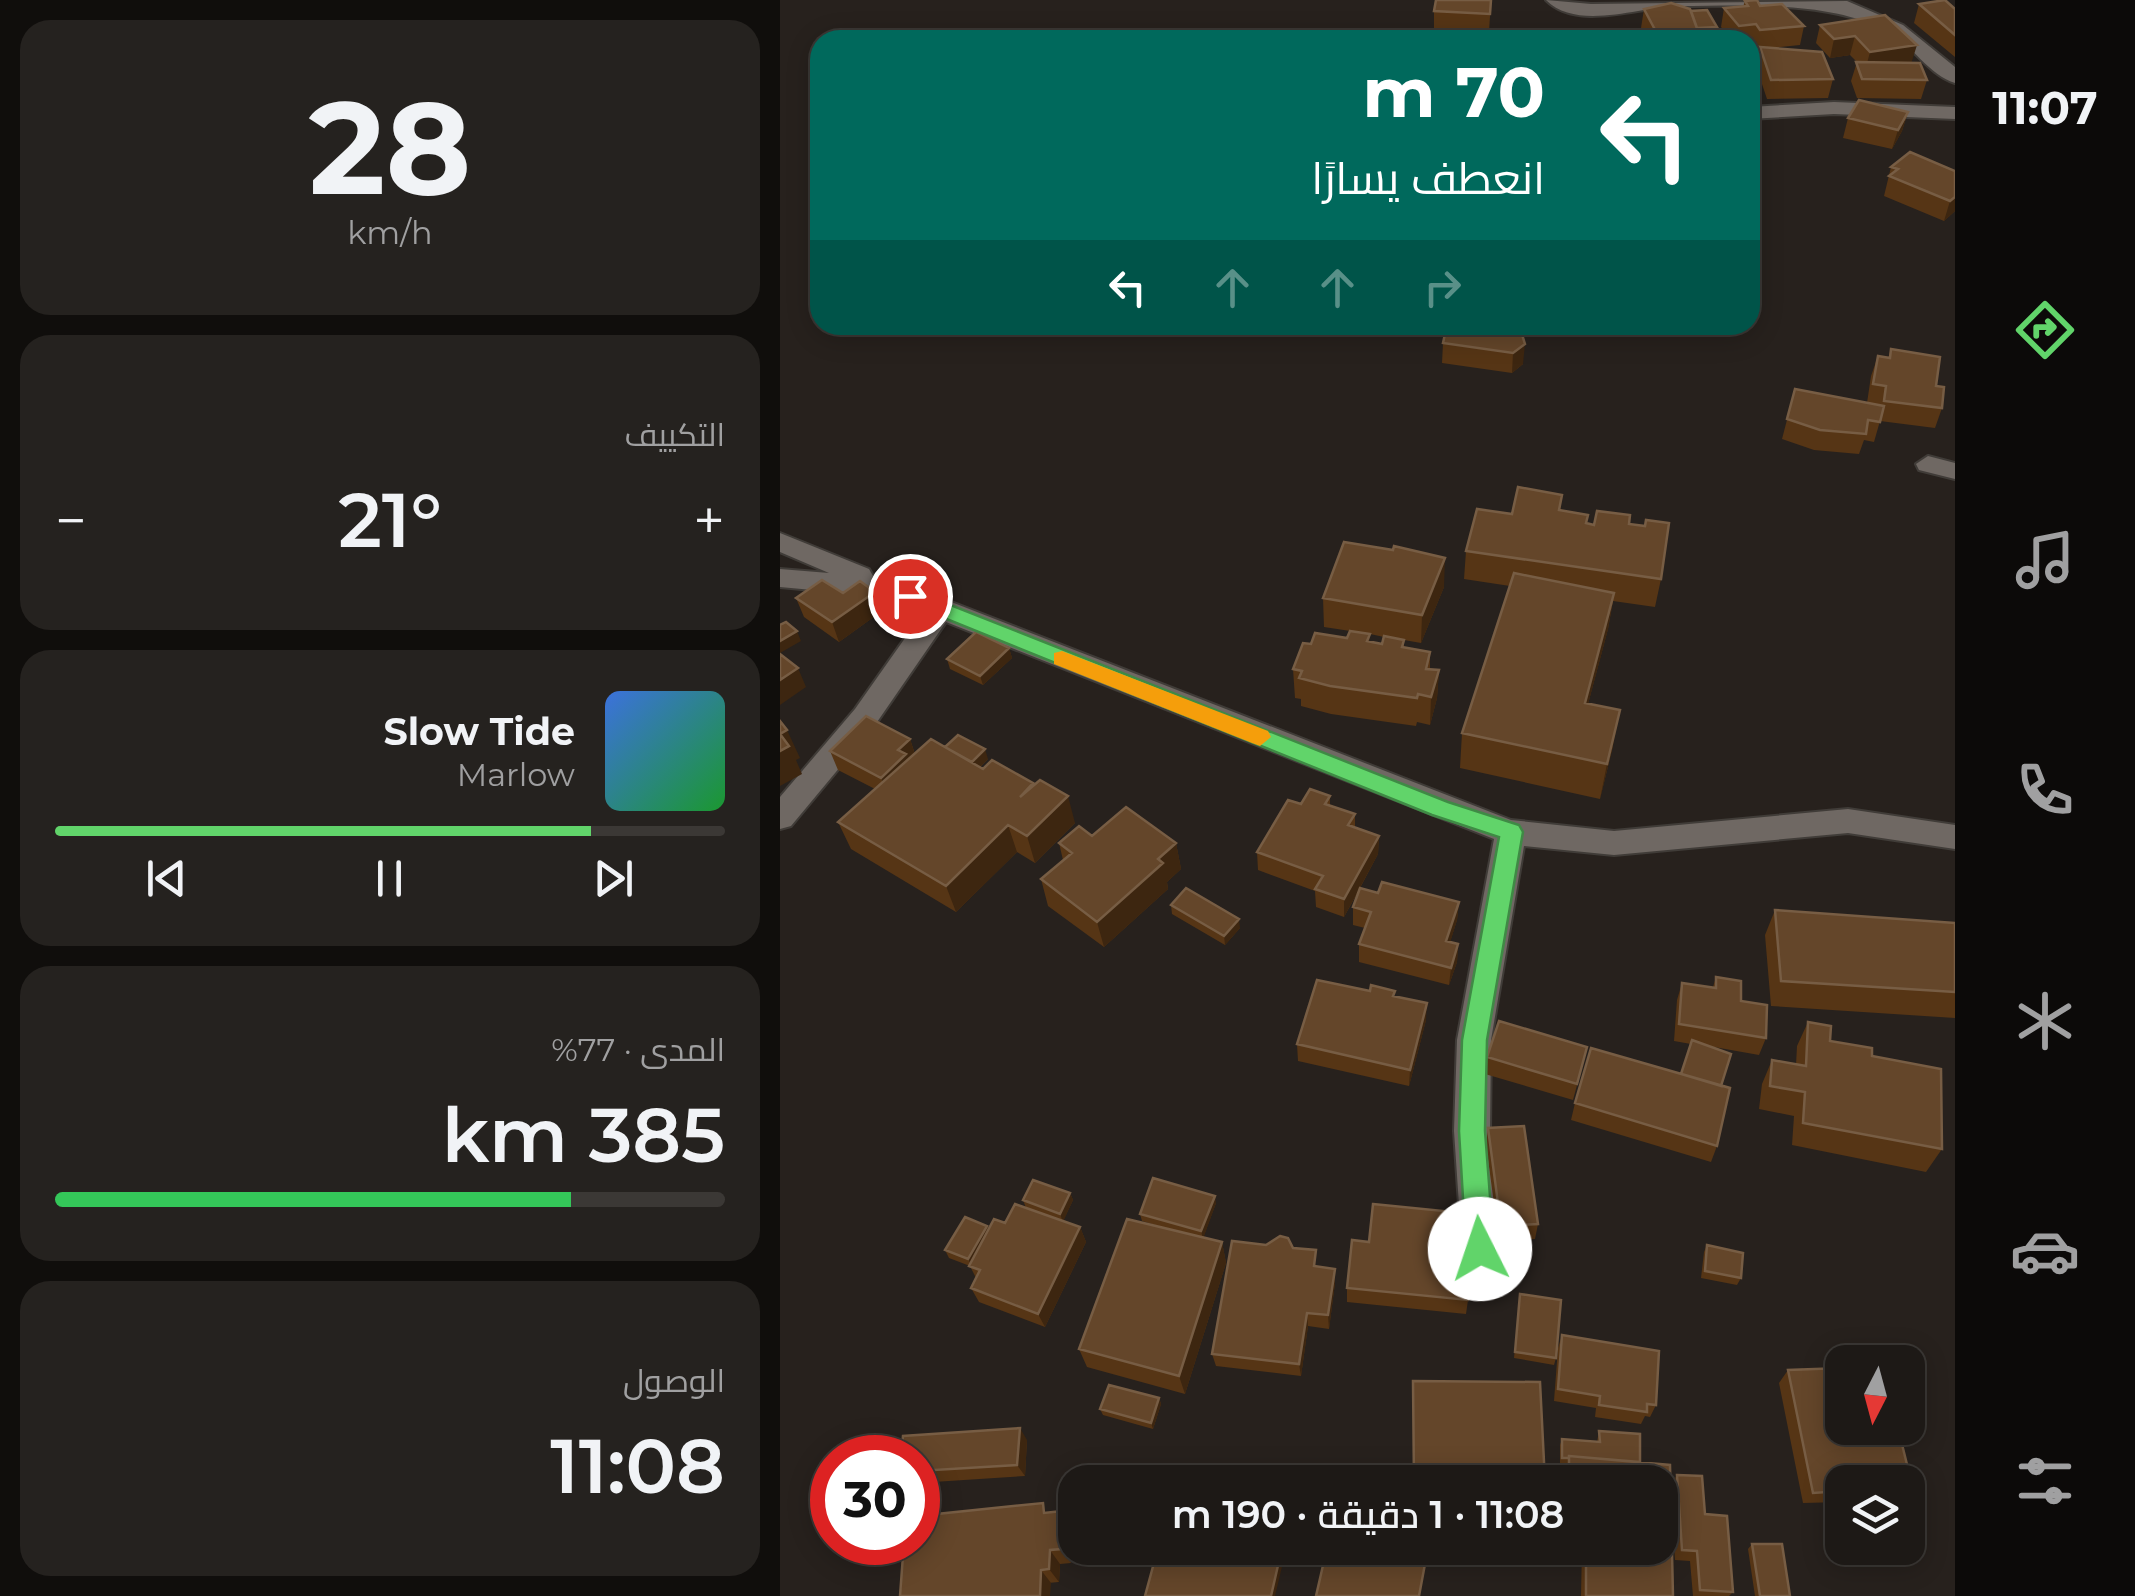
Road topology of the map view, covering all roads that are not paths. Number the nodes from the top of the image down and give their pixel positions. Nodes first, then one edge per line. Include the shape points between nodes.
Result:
1 (1555, 0) edge
2 (1666, 1) edge
3 (1955, 77) edge
4 (1760, 112) edge
5 (1955, 113) edge
6 (1928, 464) dead end
7 (1955, 471) edge
8 (780, 542) edge
9 (780, 578) edge
10 (940, 609) junction
11 (780, 817) edge
12 (1511, 832) junction
13 (1955, 837) edge
14 (1480, 1249) dead end

1 - 2 street via 1563,8 1583,9
2 - 3 street via 1847,6 1897,29
4 - 5 street
6 - 7 street
8 - 10 street
9 - 10 street via 834,583
10 - 11 street via 880,701
10 - 12 street
12 - 13 street via 1614,843 1848,821
12 - 14 street via 1474,1040

